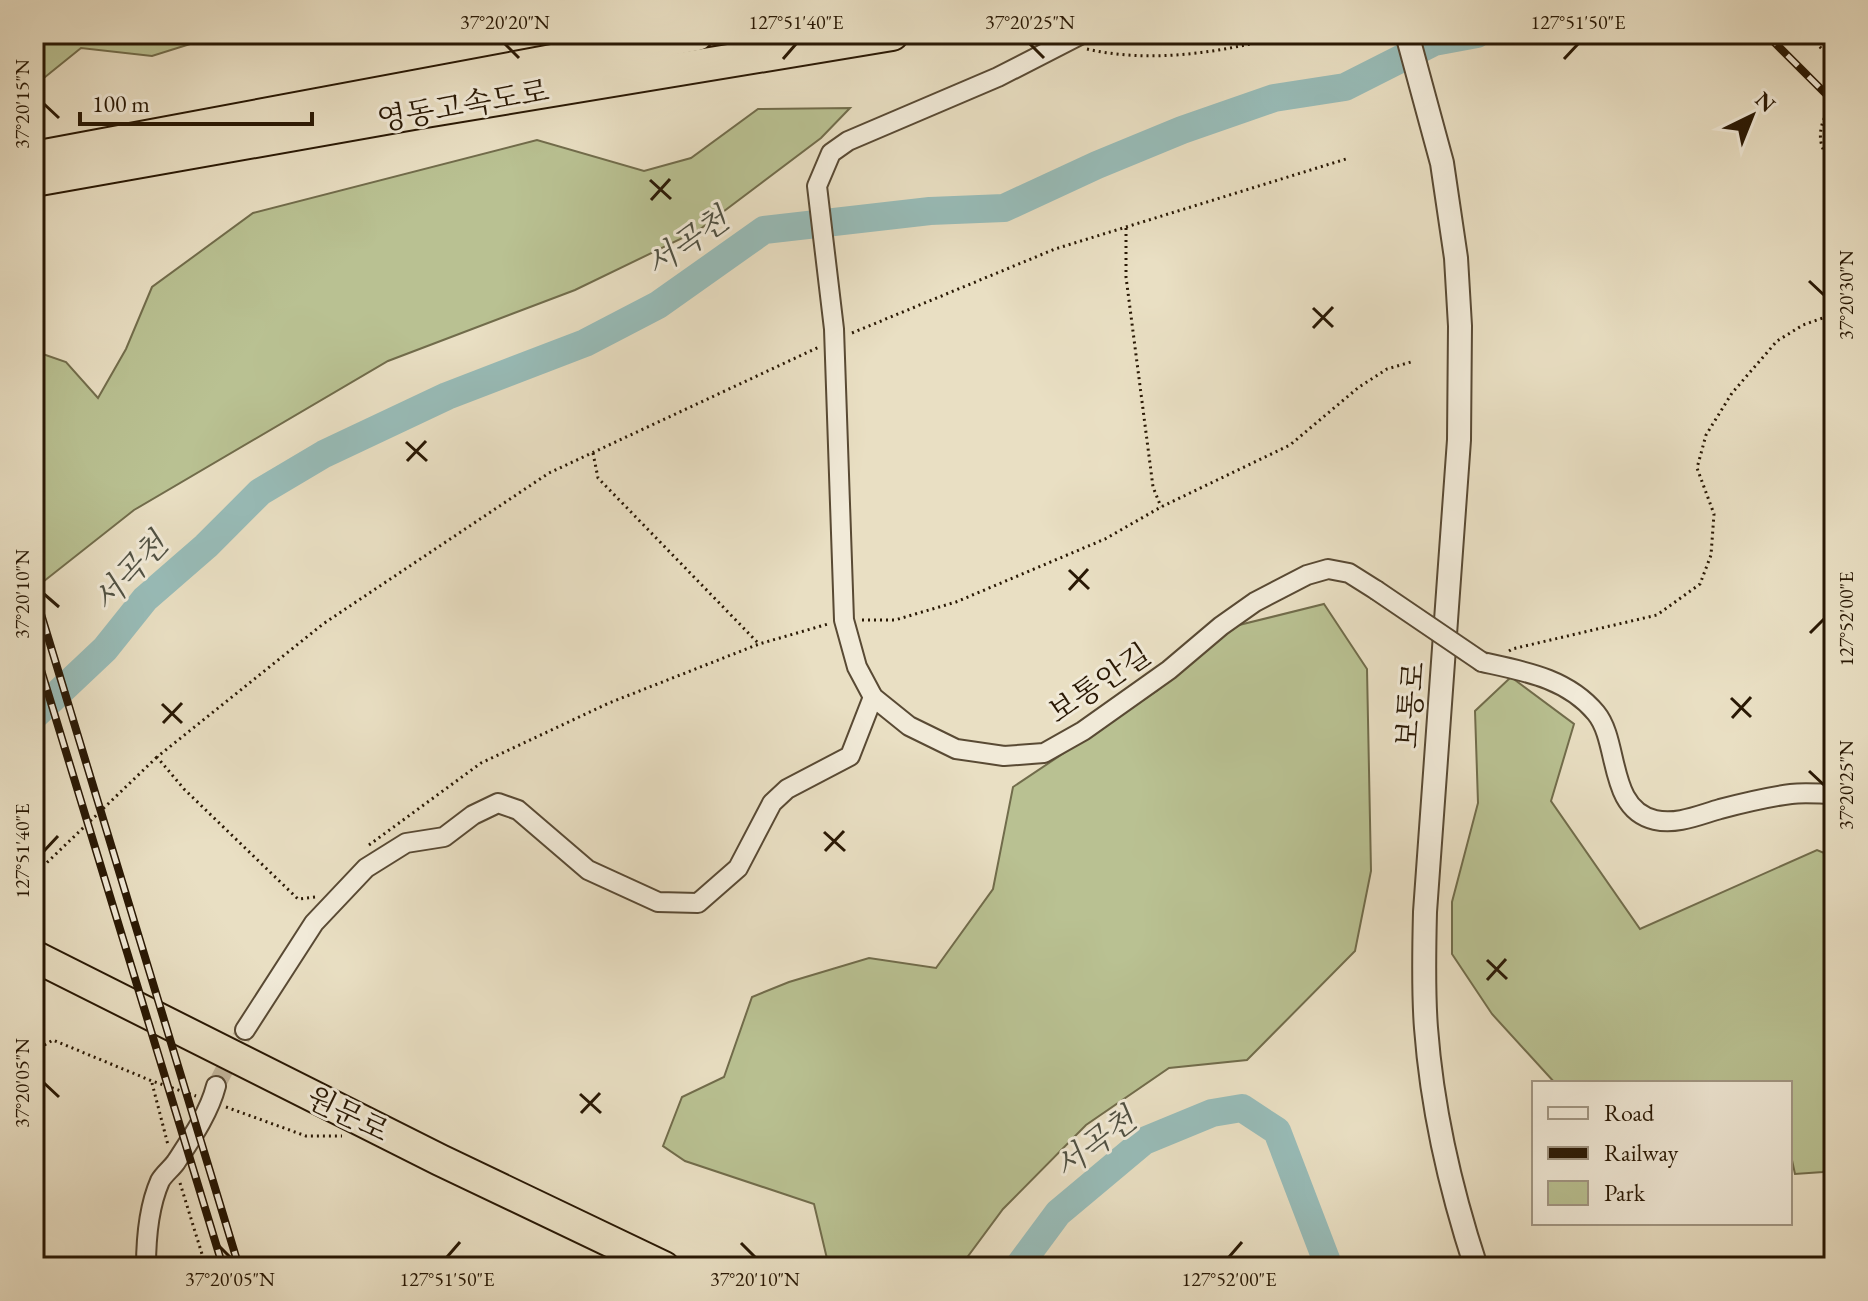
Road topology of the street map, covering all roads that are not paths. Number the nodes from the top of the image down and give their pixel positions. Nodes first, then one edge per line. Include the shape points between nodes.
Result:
1 (697, 34) edge
2 (892, 34) edge
3 (1082, 34) edge
4 (1407, 34) edge
5 (34, 158) edge
6 (85, 171) junction
7 (34, 180) edge
8 (34, 190) edge
9 (873, 697) junction
10 (1834, 794) edge
11 (34, 956) edge
12 (34, 977) edge
13 (245, 1030) tunnel mouth
14 (214, 1094) tunnel mouth
15 (146, 1267) edge
16 (622, 1267) edge
17 (664, 1267) edge
18 (1476, 1267) edge

1 - 5 highway, 영동고속도로
2 - 6 highway, 영동고속도로
3 - 9 street, 보통안길 via 998,77 848,141 831,153 817,186 834,329 844,620 857,667
4 - 18 street, 보통로 via 1437,144 1456,258 1461,377 1423,984 1445,1150
6 - 7 highway, 영동고속도로
6 - 8 highway
9 - 10 street, 보통안길, bridge via 909,726 956,749 1004,756 1044,753 1169,670 1255,602 1328,569 1349,573 1488,664 1557,681 1597,714 1618,784 1638,812 1655,820 1687,820 1792,794
9 - 13 street via 850,756 779,796 738,868 698,903 658,902 588,870 518,810 498,803 444,837 406,843 366,868 314,923
11 - 17 highway, 원문로
12 - 16 highway, 원문로
14 - 15 street via 174,1165 161,1178

